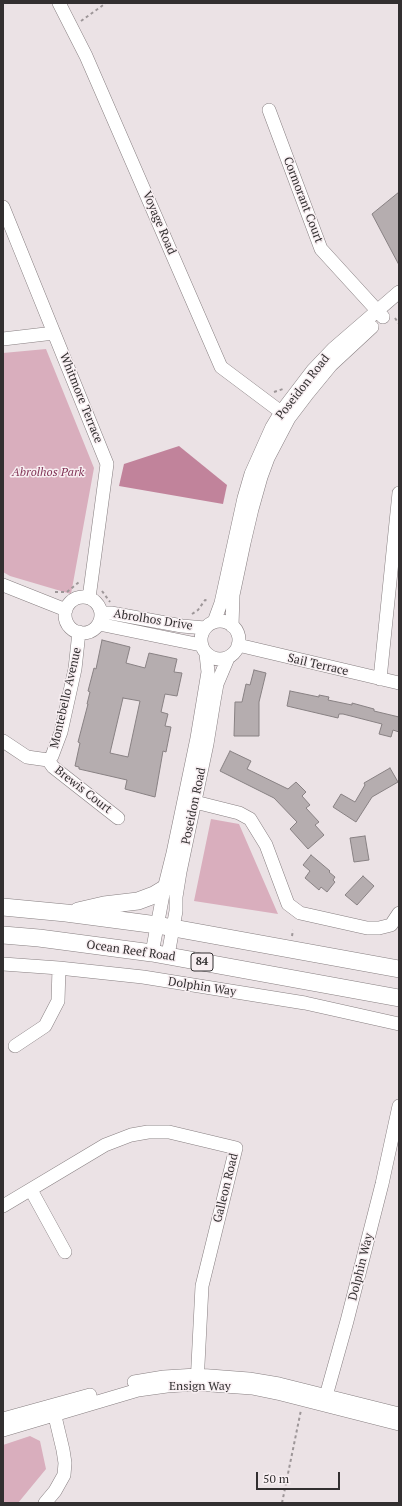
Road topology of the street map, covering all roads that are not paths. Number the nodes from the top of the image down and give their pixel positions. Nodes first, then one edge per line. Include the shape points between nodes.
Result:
1 (59, 3) edge
2 (269, 110) dead end
3 (3, 207) edge
4 (399, 292) edge
5 (399, 303) edge
6 (380, 314) junction
7 (54, 333) junction
8 (3, 339) edge
9 (285, 415) junction
10 (399, 493) edge
11 (3, 585) edge
12 (89, 598) junction
13 (66, 610) junction
14 (100, 618) junction
15 (209, 625) junction
16 (232, 626) junction
17 (79, 632) junction
18 (238, 645) junction
19 (203, 649) junction
20 (228, 658) junction
21 (380, 679) junction
22 (399, 683) edge
23 (3, 741) edge
24 (48, 760) junction
25 (190, 800) junction
26 (118, 818) dead end
27 (164, 889) junction
28 (3, 907) edge
29 (66, 913) junction
30 (399, 913) edge
31 (165, 927) junction
32 (3, 935) edge
33 (160, 954) junction
34 (3, 964) edge
35 (59, 968) junction
36 (399, 968) edge
37 (399, 998) edge
38 (399, 1024) edge
39 (15, 1046) dead end
40 (399, 1106) edge
41 (31, 1190) junction
42 (3, 1206) edge
43 (65, 1252) dead end
44 (197, 1380) junction
45 (324, 1400) junction
46 (53, 1411) junction
47 (399, 1414) edge
48 (3, 1419) edge
49 (399, 1424) edge
50 (3, 1430) edge
51 (45, 1503) edge

1 - 9 street, Voyage Road via 86,56 221,367
2 - 6 street, Cormorant Court via 321,248
3 - 7 street, Whitmore Terrace
4 - 6 street, Poseidon Road
5 - 6 street, Poseidon Road
6 - 9 street, Poseidon Road
7 - 8 street
7 - 12 street, Whitmore Terrace via 107,464
9 - 15 street, Poseidon Road via 261,450 247,486 221,603
9 - 16 street, Poseidon Road via 252,509 233,596
10 - 21 street
11 - 13 street
12 - 13 street via 75,599
12 - 14 street via 97,603
13 - 17 street via 68,624
14 - 15 street, Abrolhos Drive via 111,613 182,626
14 - 17 street via 90,632
14 - 19 street, Abrolhos Drive
15 - 16 street via 223,621
15 - 19 street via 201,634
16 - 18 street via 238,634
17 - 24 street, Montebello Avenue via 75,669 61,732 54,752
18 - 20 street
18 - 21 street, Sail Terrace
19 - 20 street via 216,659
19 - 25 street, Poseidon Road via 208,672
20 - 25 street, Poseidon Road via 217,684 207,744
21 - 22 street, Sail Terrace
23 - 24 street, Montebello Avenue via 27,757
24 - 26 street, Brewis Court via 53,767
25 - 27 street, Poseidon Road
25 - 30 street via 239,813 250,819 266,845 288,904 300,913 367,928 391,924
25 - 31 street, Poseidon Road via 176,911
27 - 29 main road via 138,900
27 - 31 street, Poseidon Road
28 - 29 main road, 84
29 - 31 main road, 84
31 - 33 street, Poseidon Road
31 - 36 main road, 84
32 - 33 main road, Ocean Reef Road / 84
33 - 37 main road, Ocean Reef Road / 84
34 - 35 street, Dolphin Way
35 - 38 street, Dolphin Way via 143,977 290,1001
35 - 39 street via 58,1001 45,1026
40 - 45 street, Dolphin Way via 382,1184
41 - 42 street, Galleon Road
41 - 43 street
41 - 44 street, Galleon Road via 105,1145 131,1135 169,1132 236,1148 202,1286
44 - 45 street, Ensign Way via 304,1399
44 - 45 street, Ensign Way via 249,1379 279,1384
44 - 46 street, Ensign Way via 138,1390
45 - 47 street, Ensign Way
45 - 49 street, Ensign Way
46 - 48 street, Ensign Way
46 - 50 street, Ensign Way
46 - 51 street via 63,1450 64,1475

